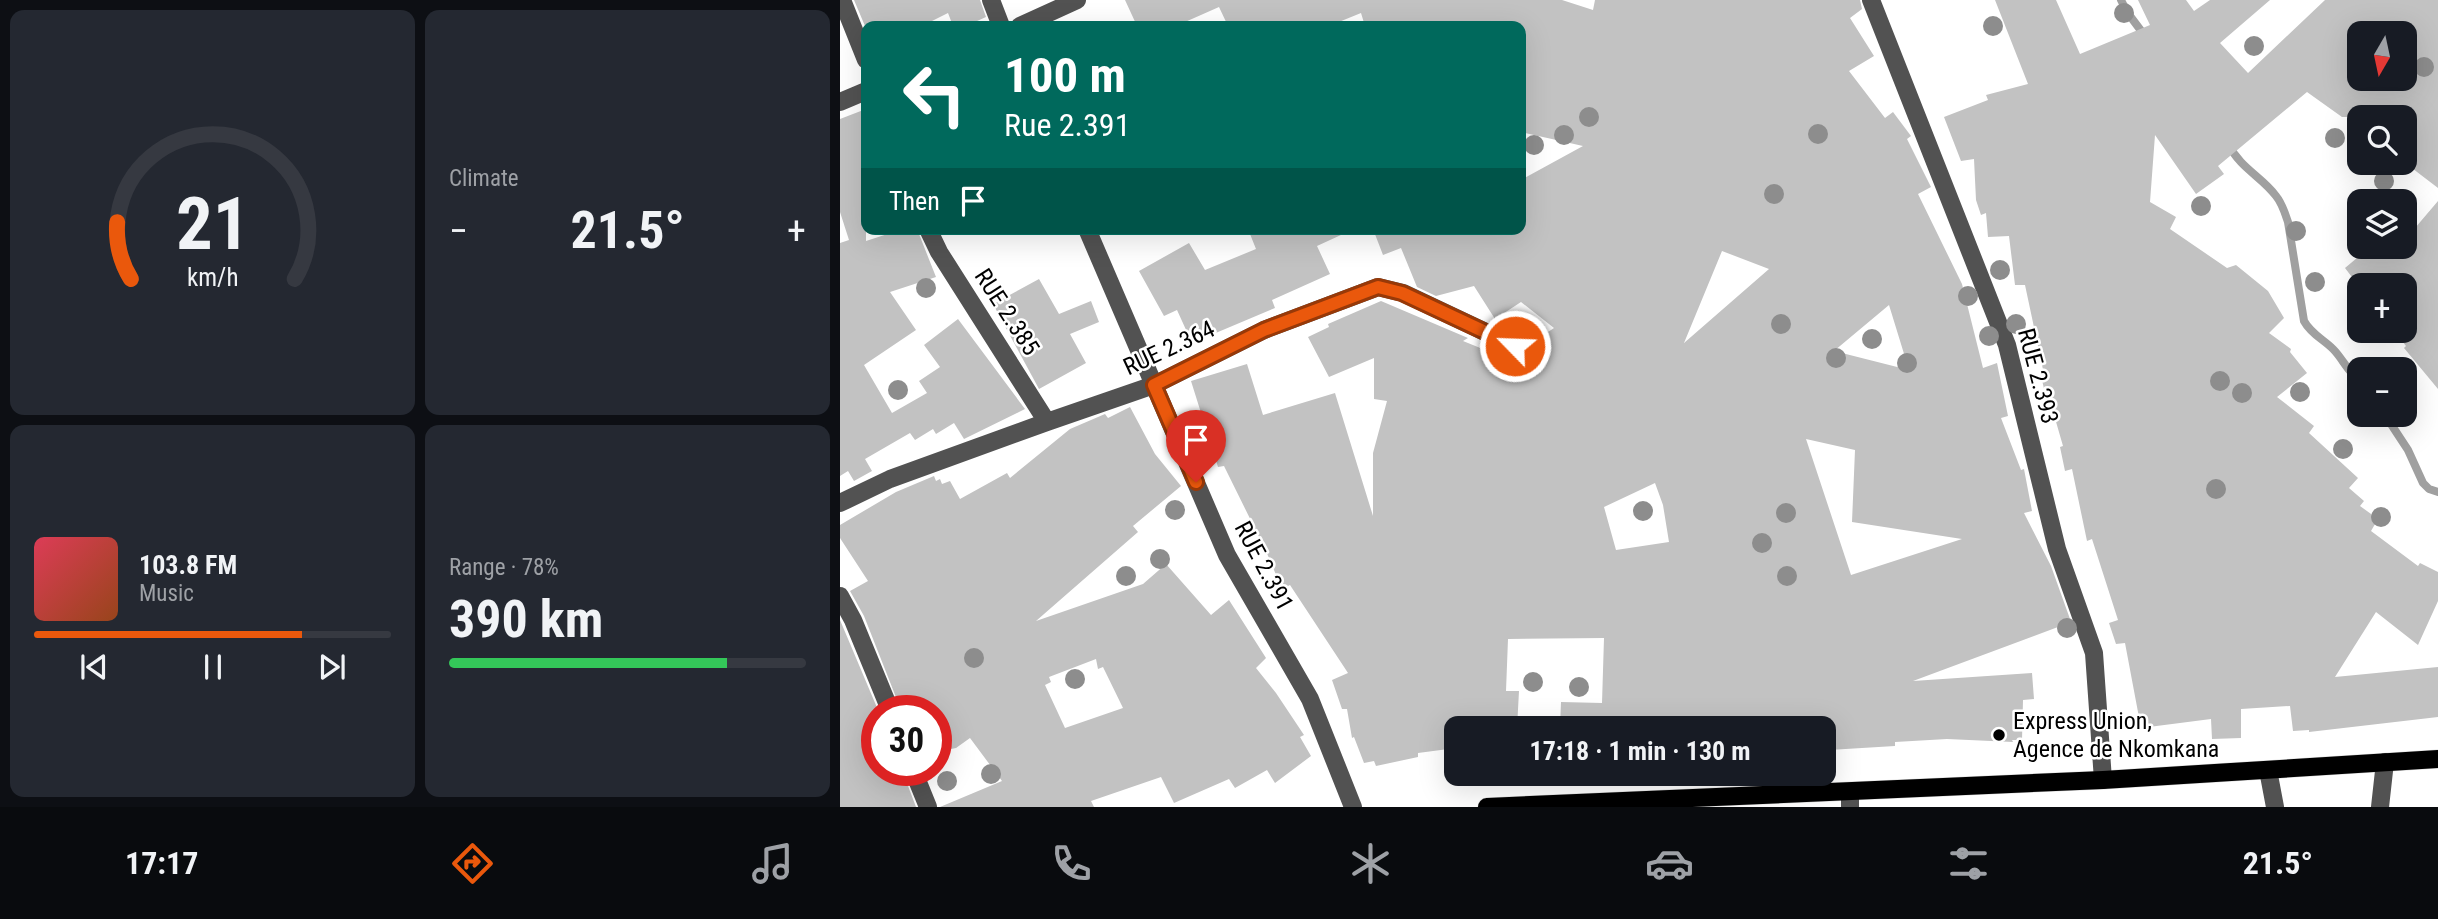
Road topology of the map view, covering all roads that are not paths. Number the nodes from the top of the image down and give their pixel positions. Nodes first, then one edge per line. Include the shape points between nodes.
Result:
1 (842, 0) edge
2 (991, 0) edge
3 (1077, 0) edge
4 (1871, 0) edge
5 (999, 21) edge
6 (1031, 21) edge
7 (861, 48) edge
8 (861, 93) edge
9 (840, 102) edge
10 (931, 235) edge
11 (1090, 235) edge
12 (1515, 346) dead end
13 (1154, 385) junction
14 (1046, 422) junction
15 (840, 503) edge
16 (840, 596) edge
17 (884, 695) edge
18 (2438, 759) edge
19 (2385, 762) junction
20 (2268, 770) junction
21 (2103, 780) junction
22 (919, 786) edge
23 (1850, 800) edge
24 (928, 807) edge
25 (1353, 807) edge
26 (1487, 807) edge
27 (2274, 807) edge
28 (2380, 807) edge

1 - 7 street
2 - 5 street
3 - 6 street
4 - 21 street, RUE 2.393 via 2007,345 2057,549 2094,653
8 - 9 street
10 - 14 street, RUE 2.385
11 - 13 street, RUE 2.391
12 - 13 street, RUE 2.364 via 1402,293 1378,287 1264,330
13 - 14 street, RUE 2.364
13 - 25 street, RUE 2.391 via 1227,555 1310,699
14 - 15 street, RUE 2.364 via 890,479
16 - 17 street
18 - 19 main road
19 - 20 main road
19 - 28 street
20 - 21 main road
20 - 27 street
21 - 23 main road
22 - 24 street
23 - 26 main road

